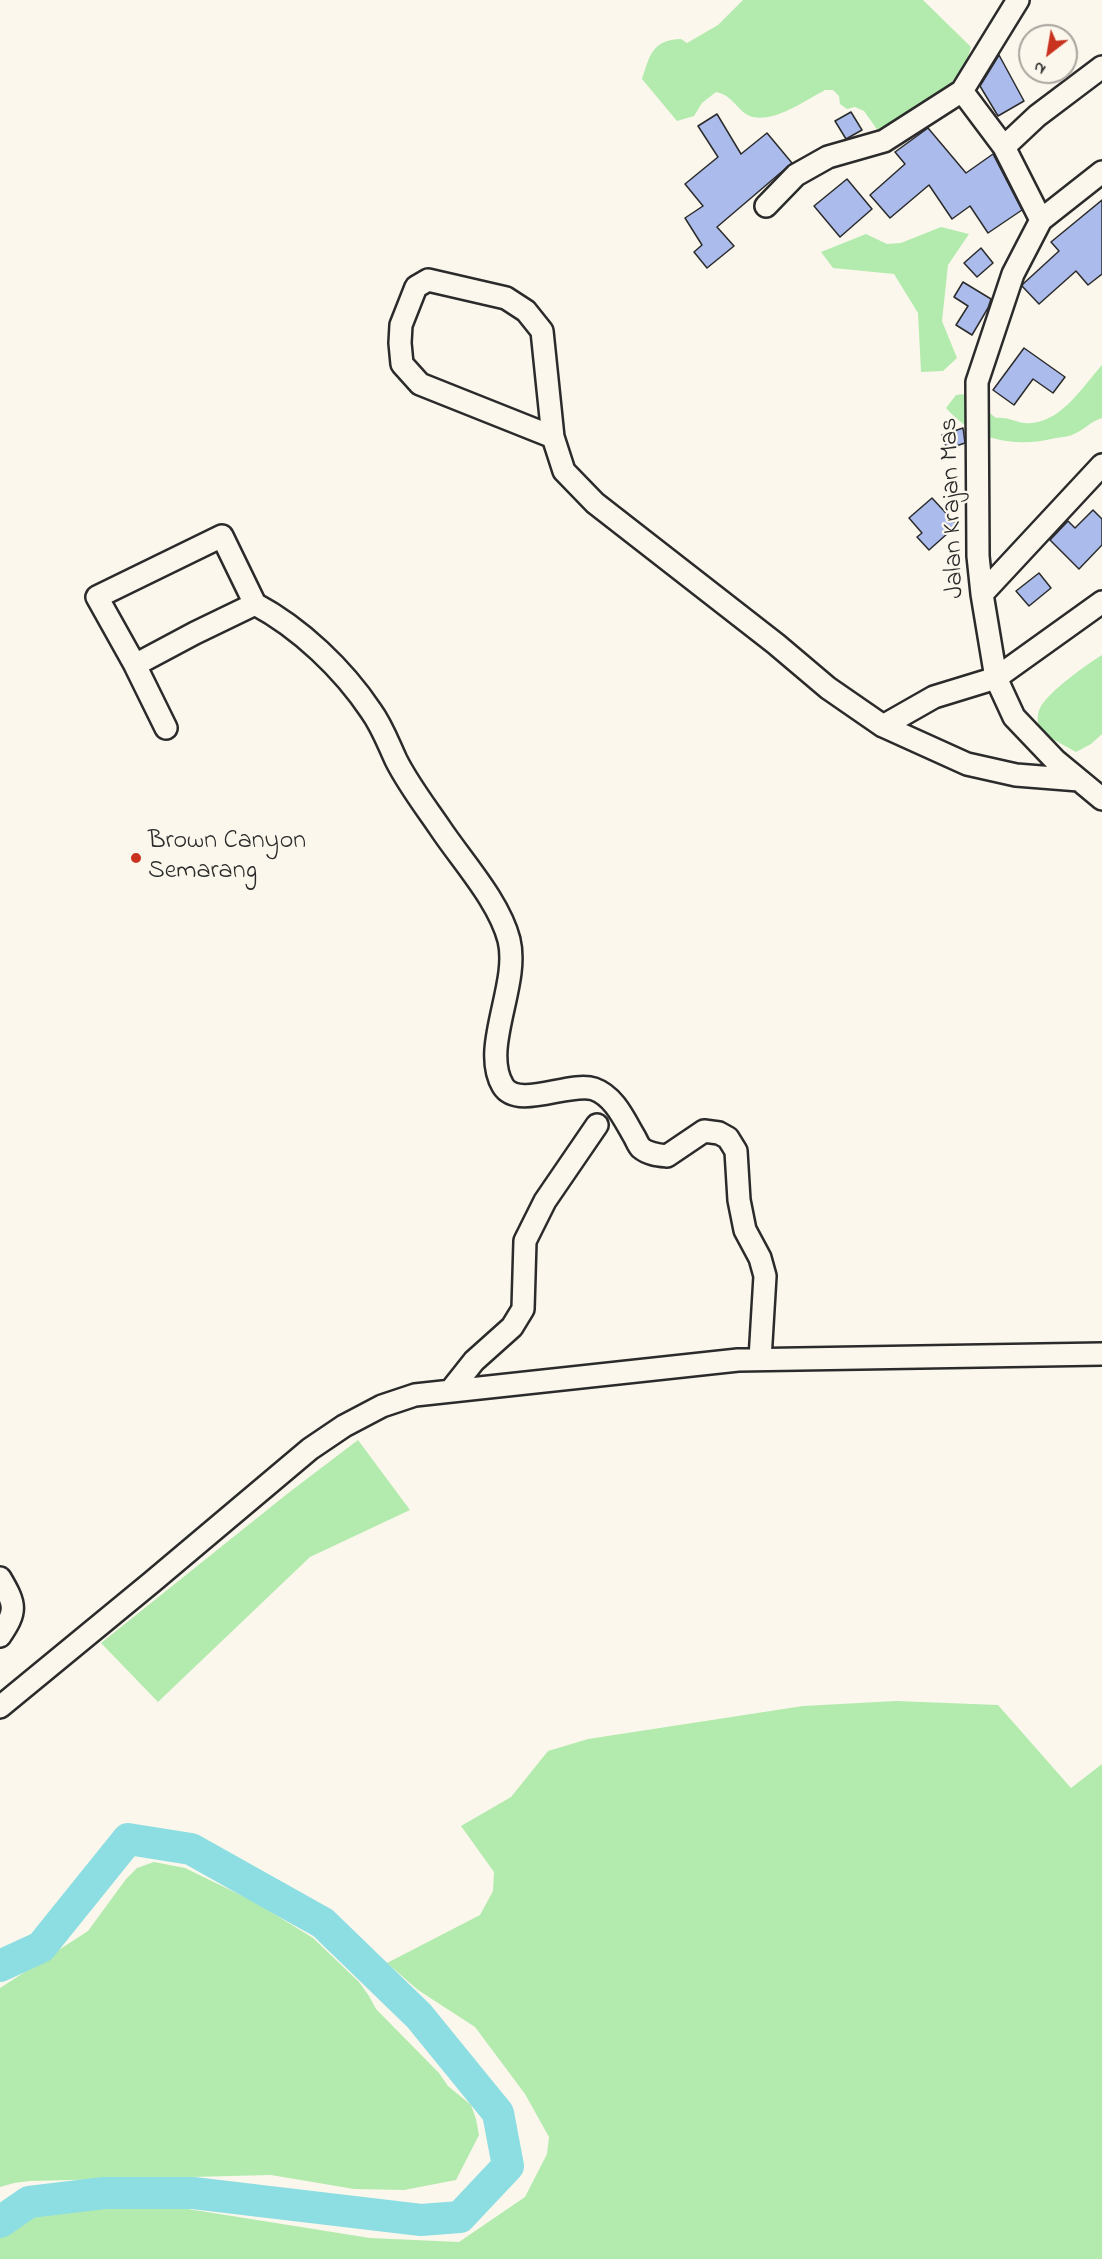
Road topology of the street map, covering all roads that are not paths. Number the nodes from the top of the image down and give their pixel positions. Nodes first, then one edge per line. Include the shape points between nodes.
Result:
1 (1018, 0) edge
2 (1102, 67) edge
3 (962, 91) junction
4 (1004, 147) junction
5 (1102, 172) edge
6 (766, 206) dead end
7 (1041, 219) junction
8 (553, 437) junction
9 (1102, 465) edge
10 (982, 594) junction
11 (1102, 602) edge
12 (255, 604) junction
13 (135, 665) junction
14 (996, 678) junction
15 (883, 726) junction
16 (166, 728) dead end
17 (1079, 780) junction
18 (1102, 799) edge
19 (597, 1125) dead end
20 (1102, 1354) edge
21 (760, 1359) junction
22 (451, 1390) junction
23 (0, 1578) edge
24 (0, 1636) edge
25 (0, 1707) edge

1 - 3 street
2 - 4 street via 1037,116
3 - 4 street
3 - 6 street via 884,141 828,157 796,175
4 - 7 street
5 - 7 street
7 - 10 street, Jalan Krajan Mas via 1012,274 977,382 978,556
8 - 8 street via 420,384 402,364 400,343 401,325 416,287 428,280 443,282 506,298 526,310 542,331
8 - 15 street via 564,471 595,503 828,688
9 - 10 street
10 - 14 street, Jalan Krajan Mas
11 - 14 street
12 - 13 street
12 - 13 street via 222,536 97,597
12 - 21 street via 274,615 334,666 371,710 414,791 499,916 509,939 511,958 495,1055 496,1074 505,1089 531,1096 582,1086 596,1090 621,1113 641,1148 654,1154 667,1156 704,1131 728,1138 736,1151 745,1230 765,1276
13 - 16 street
14 - 15 street via 934,697
14 - 17 street, Jalan Krajan Mas via 1014,717
15 - 17 street via 967,764 1016,775
17 - 18 street, Jalan Krajan Mas
19 - 22 street via 545,1201 525,1241 523,1309 512,1327 474,1361
20 - 21 street
21 - 22 street
22 - 25 street via 415,1395 382,1406 310,1449
23 - 24 street via 11,1596 13,1617

